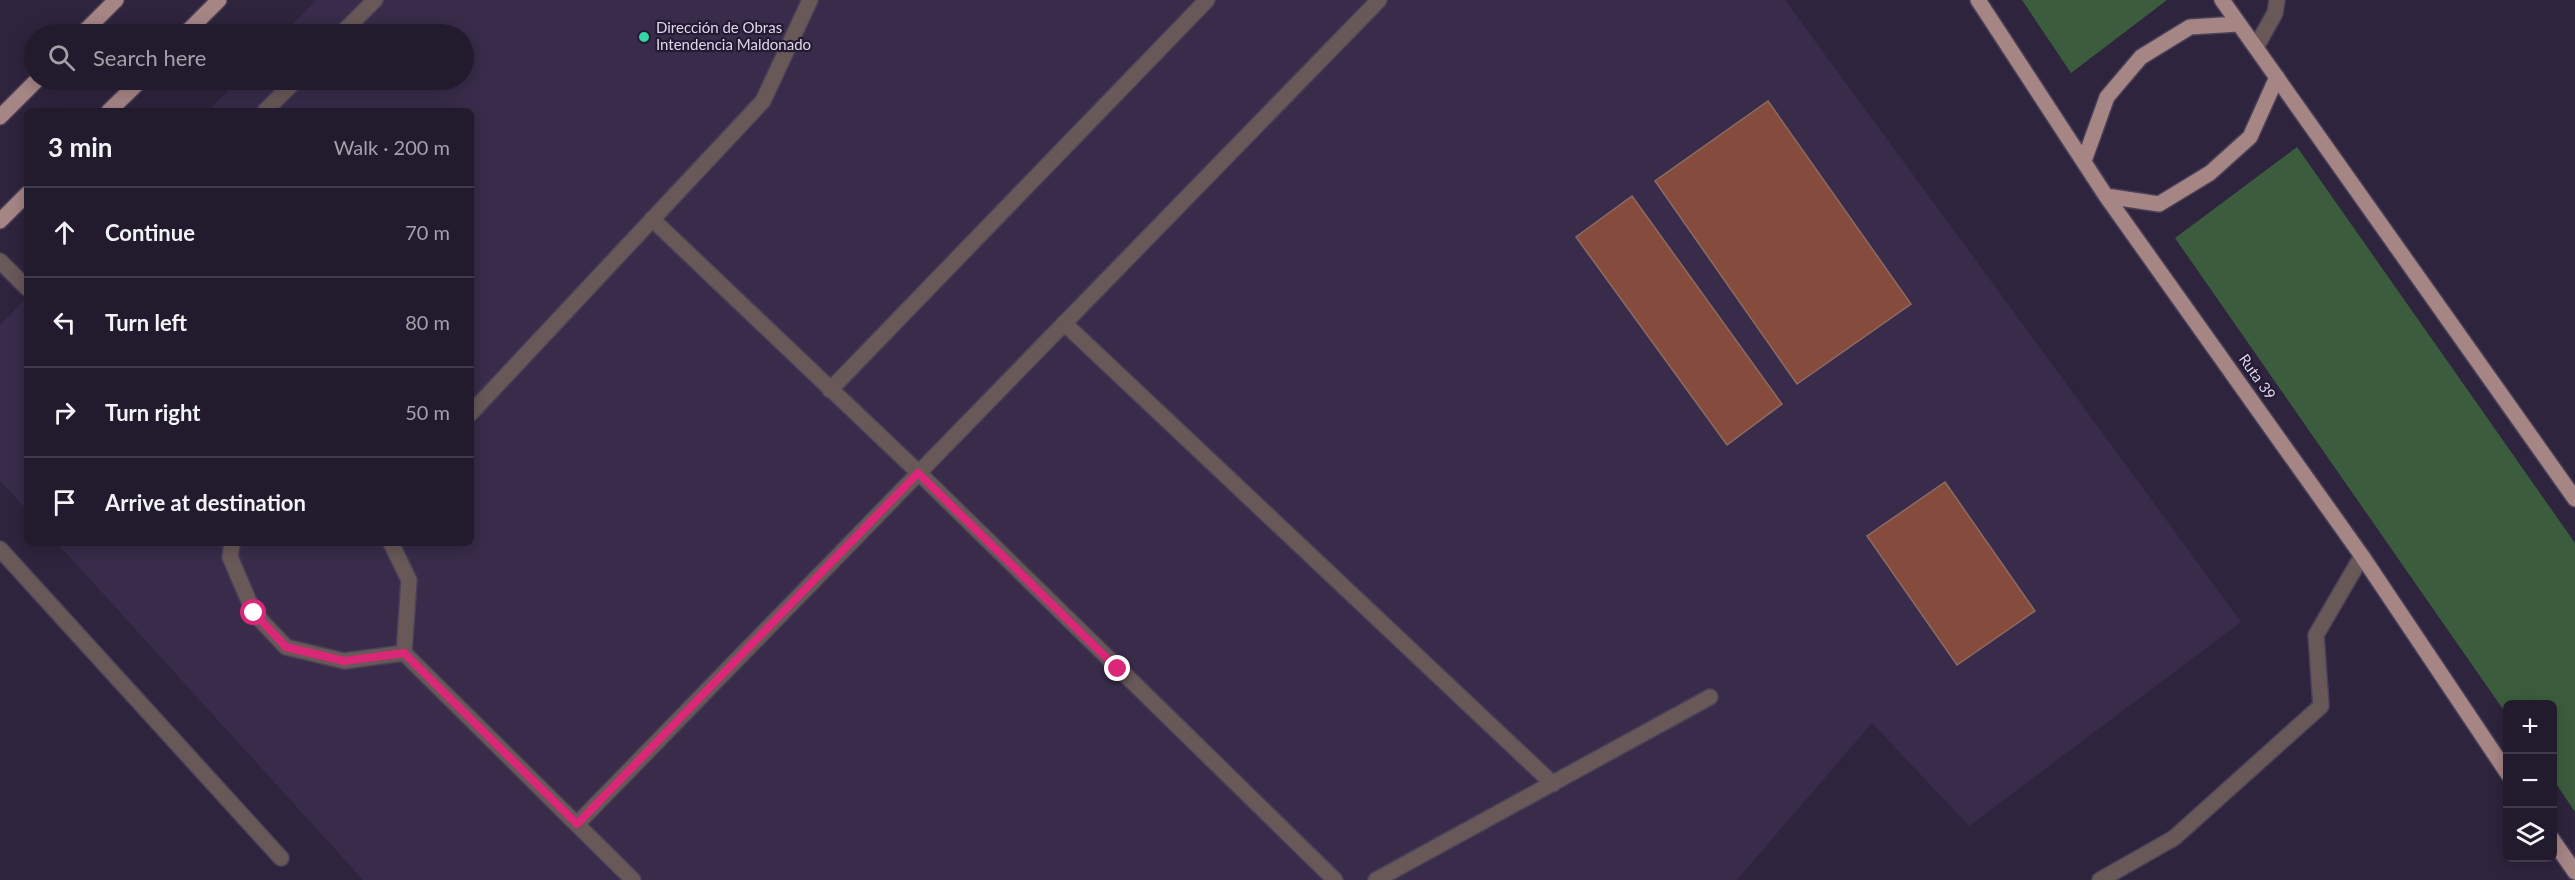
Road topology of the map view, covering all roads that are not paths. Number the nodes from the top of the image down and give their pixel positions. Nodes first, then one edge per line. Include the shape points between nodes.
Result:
1 (116, 0) edge
2 (219, 0) edge
3 (375, 0) edge
4 (810, 0) edge
5 (1207, 0) edge
6 (1379, 0) edge
7 (1978, 0) edge
8 (2222, 0) edge
9 (2277, 0) edge
10 (92, 24) edge
11 (195, 24) edge
12 (351, 24) edge
13 (2238, 24) junction
14 (2256, 48) junction
15 (2277, 77) junction
16 (27, 90) edge
17 (131, 90) edge
18 (286, 90) edge
19 (112, 108) edge
20 (268, 108) edge
21 (0, 117) edge
22 (2084, 161) junction
23 (2106, 196) junction
24 (24, 197) edge
25 (652, 219) junction
26 (0, 221) edge
27 (0, 261) edge
28 (24, 285) edge
29 (1064, 323) junction
30 (830, 390) junction
31 (474, 410) edge
32 (918, 473) junction
33 (2575, 499) edge
34 (232, 546) edge
35 (392, 546) edge
36 (0, 549) edge
37 (2362, 556) junction
38 (404, 653) junction
39 (1710, 697) dead end
40 (2503, 767) edge
41 (1553, 784) junction
42 (577, 824) junction
43 (2557, 845) edge
44 (281, 858) dead end
45 (2575, 872) edge
46 (633, 880) edge
47 (1335, 880) edge
48 (1376, 880) edge
49 (2100, 880) edge

1 - 10 main road
2 - 11 main road
3 - 12 street
4 - 25 street via 763,101
5 - 30 street
6 - 29 street
7 - 22 main road, Ruta 39
8 - 13 main road
9 - 14 street via 2276,13
13 - 14 main road
13 - 22 main road via 2190,27 2141,57 2107,97
14 - 15 main road
15 - 23 main road via 2250,137 2210,173 2159,204
15 - 33 main road
16 - 21 main road
17 - 19 main road
18 - 20 street
22 - 23 main road, Ruta 39
23 - 37 main road, Ruta 39
24 - 26 main road
25 - 30 street
25 - 31 street
27 - 28 street
29 - 32 street
29 - 41 street
30 - 32 street
32 - 42 street
32 - 47 street
34 - 38 street via 230,557 254,613 286,647 344,661
35 - 38 street via 409,580
36 - 44 street
37 - 40 main road, Ruta 39
37 - 49 street via 2316,635 2321,706 2174,838
38 - 42 street
39 - 41 street
41 - 48 street
42 - 46 street
43 - 45 main road

